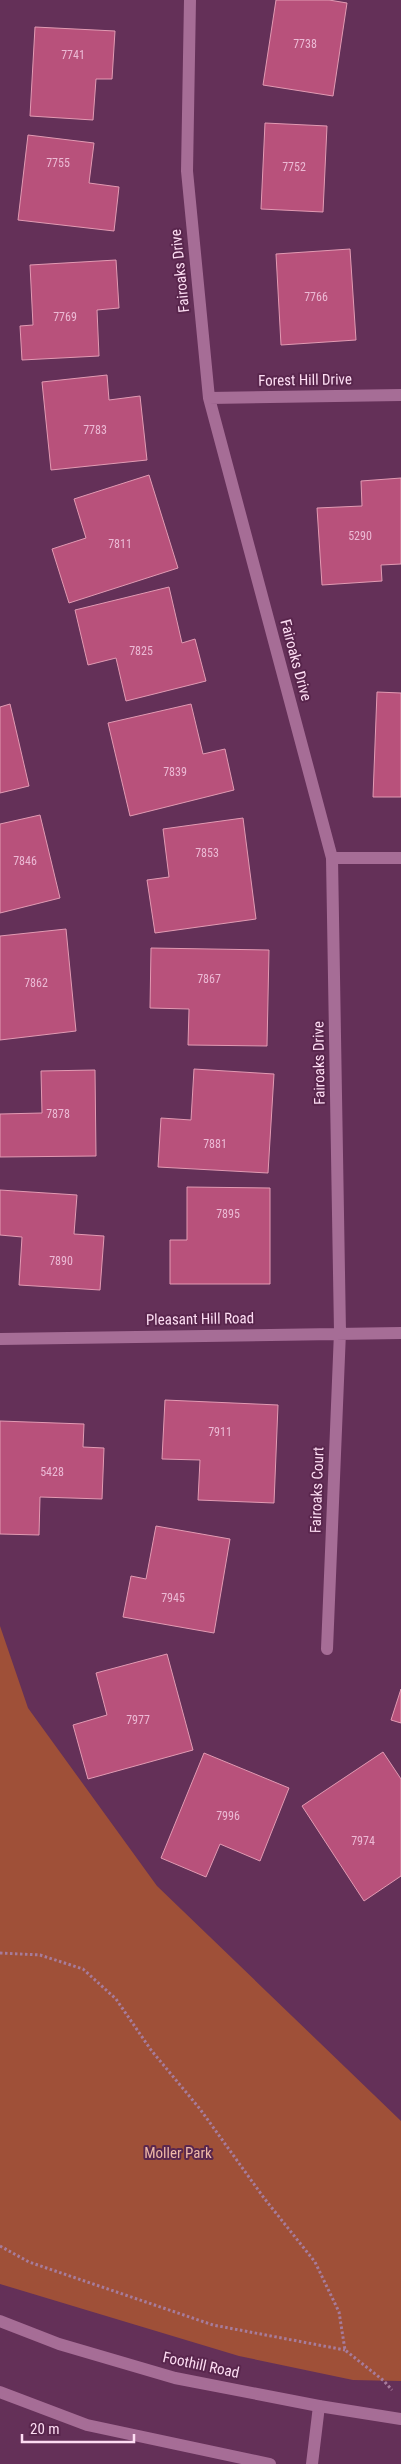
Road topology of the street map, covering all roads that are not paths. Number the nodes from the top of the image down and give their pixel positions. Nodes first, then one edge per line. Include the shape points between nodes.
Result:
1 (190, 0) edge
2 (401, 395) edge
3 (209, 398) junction
4 (332, 858) junction
5 (401, 858) edge
6 (340, 1332) junction
7 (401, 1333) edge
8 (0, 1339) edge
9 (327, 1649) dead end
10 (0, 2321) edge
11 (0, 2392) edge
12 (319, 2406) junction
13 (401, 2419) edge
14 (270, 2464) edge
15 (312, 2464) edge

1 - 3 street, Fairoaks Drive via 187,171
2 - 3 street, Forest Hill Drive
3 - 4 street, Fairoaks Drive
4 - 5 street
4 - 6 street, Fairoaks Drive
6 - 7 street, Pleasant Hill Road
6 - 8 street, Pleasant Hill Road
6 - 9 street, Fairoaks Court
10 - 12 street, Foothill Road via 59,2344 175,2378
11 - 14 street via 87,2425
12 - 13 street, Foothill Road
12 - 15 street

